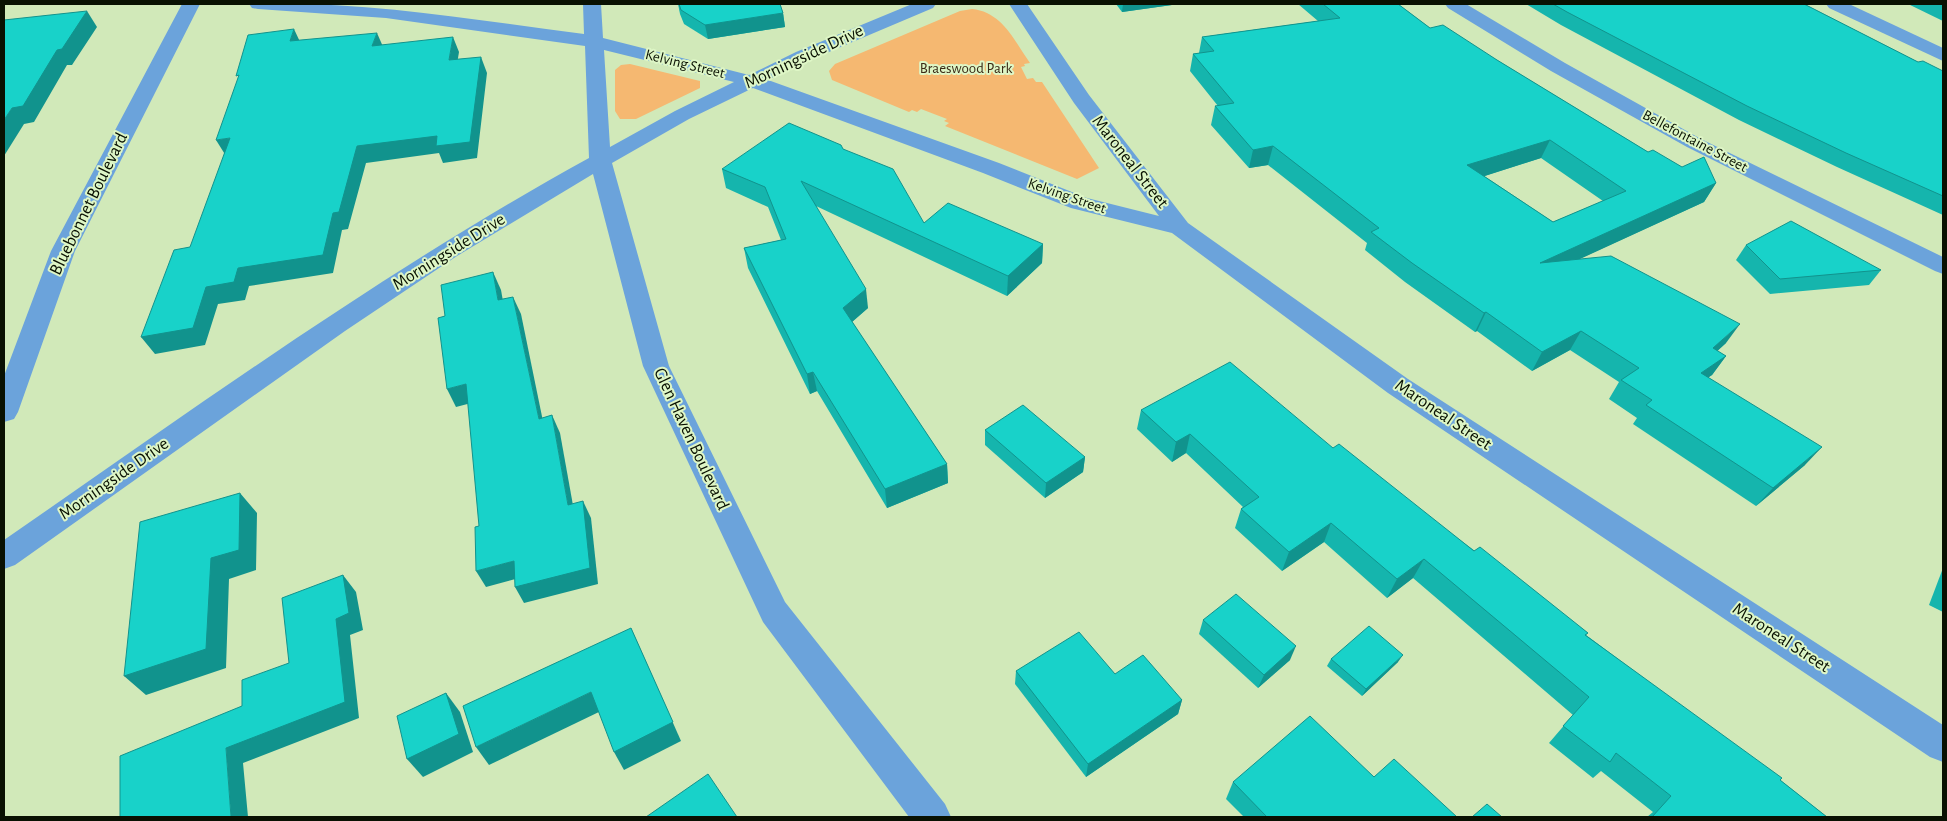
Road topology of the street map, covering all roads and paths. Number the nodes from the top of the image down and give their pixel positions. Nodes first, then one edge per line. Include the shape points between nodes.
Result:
1 (191, 4) edge
2 (258, 4) edge
3 (592, 4) edge
4 (926, 4) edge
5 (1018, 4) edge
6 (1454, 4) edge
7 (1835, 4) edge
8 (592, 40) junction
9 (1943, 55) edge
10 (752, 81) junction
11 (600, 159) junction
12 (1180, 228) junction
13 (1943, 266) edge
14 (4, 412) edge
15 (4, 556) edge
16 (1943, 744) edge
17 (932, 817) edge

1 - 14 street, Bluebonnet Boulevard via 63,251
2 - 8 street, Kelving Street via 386,13
3 - 8 street, Glen Haven Boulevard
4 - 10 street, Morningside Drive via 876,23
5 - 12 street, Maroneal Street via 1081,100
6 - 13 street, Bellefontaine Street via 1558,67 1694,142
7 - 9 street
8 - 10 street, Kelving Street
8 - 11 street, Glen Haven Boulevard
10 - 11 street, Morningside Drive
10 - 12 street, Kelving Street via 1079,203
11 - 15 street, Morningside Drive via 322,334
11 - 17 street, Glen Haven Boulevard via 656,366 774,612
12 - 16 street, Maroneal Street via 1398,386

